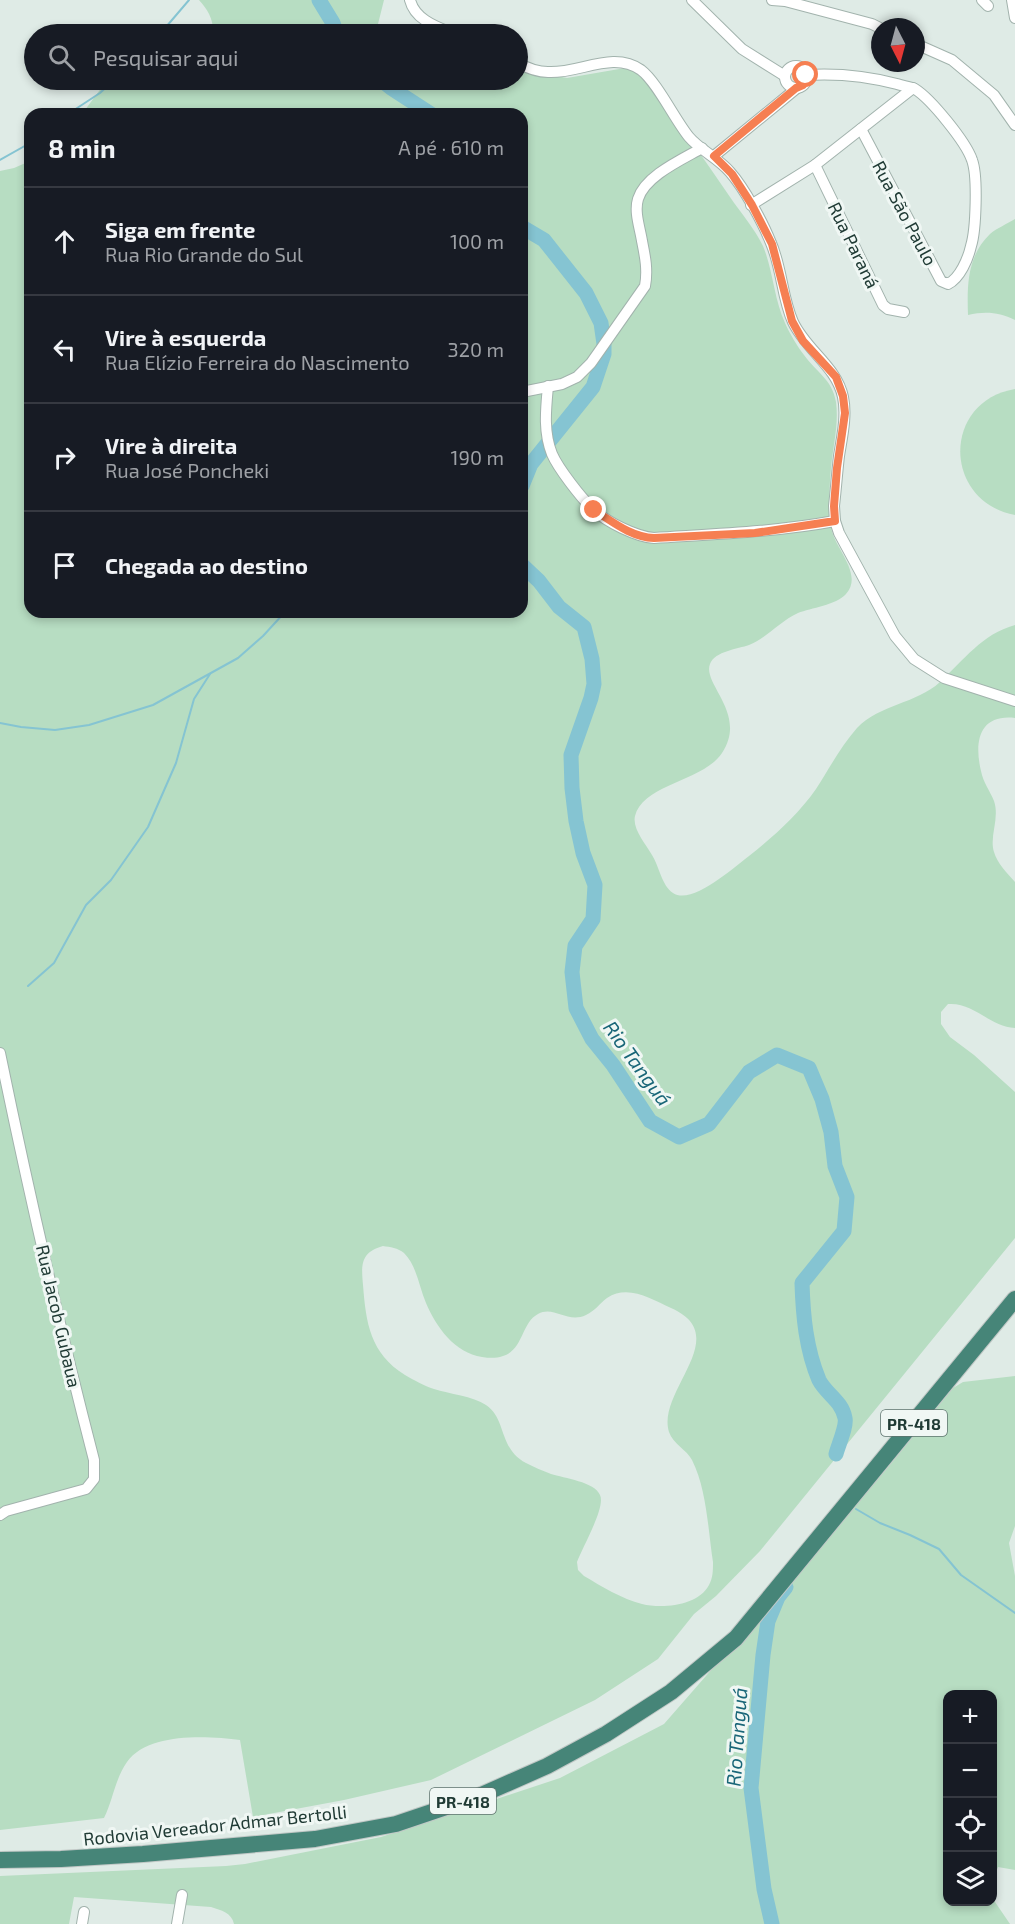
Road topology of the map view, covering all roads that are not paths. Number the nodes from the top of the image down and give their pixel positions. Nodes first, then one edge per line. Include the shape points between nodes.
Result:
1 (692, 0) edge
2 (772, 0) edge
3 (1012, 0) edge
4 (790, 1) edge
5 (413, 2) edge
6 (1015, 18) edge
7 (432, 24) edge
8 (871, 24) edge
9 (925, 48) edge
10 (528, 68) edge
11 (806, 75) junction
12 (785, 76) junction
13 (796, 88) junction
14 (913, 88) junction
15 (1015, 125) edge
16 (861, 129) junction
17 (702, 148) junction
18 (714, 156) junction
19 (814, 165) junction
20 (752, 205) junction
21 (904, 312) dead end
22 (548, 386) junction
23 (528, 391) edge
24 (835, 521) junction
25 (1015, 701) edge
26 (0, 1053) edge
27 (1015, 1299) edge
28 (0, 1515) edge
29 (0, 1860) edge
30 (182, 1895) dead end
31 (84, 1912) dead end
32 (82, 1924) edge
33 (177, 1924) edge

1 - 12 street via 742,49
2 - 4 street
3 - 6 street
4 - 8 street
5 - 7 street via 420,17
9 - 15 street via 952,60 994,95
10 - 17 street via 548,72 627,63 642,71 690,138
11 - 12 street via 795,67
11 - 13 street via 803,85
11 - 14 street via 873,78
12 - 13 street via 789,86
13 - 18 street
14 - 16 street
14 - 16 street, Rua São Paulo via 928,99 965,146 975,175 971,248 956,280 948,285 941,281
16 - 19 street
17 - 18 street
17 - 22 street via 645,186 637,212 648,274 645,286 591,363 577,377
18 - 20 street via 732,174
19 - 20 street
19 - 21 street, Rua Paraná via 883,305
20 - 24 street via 772,244 792,321 803,341 836,377 843,396 845,413
22 - 23 street
22 - 24 street via 545,414 552,454 594,510 632,534 654,538 755,533
24 - 25 street via 895,636 914,660 944,678
26 - 28 street, Rua Jacob Gubaua via 60,1327 94,1460 94,1479 86,1489
27 - 29 highway, Rodovia Vereador Admar Bertolli / PR-418 via 736,1638 671,1692 606,1734 479,1796 396,1824 315,1839 132,1855
30 - 33 street
31 - 32 street

